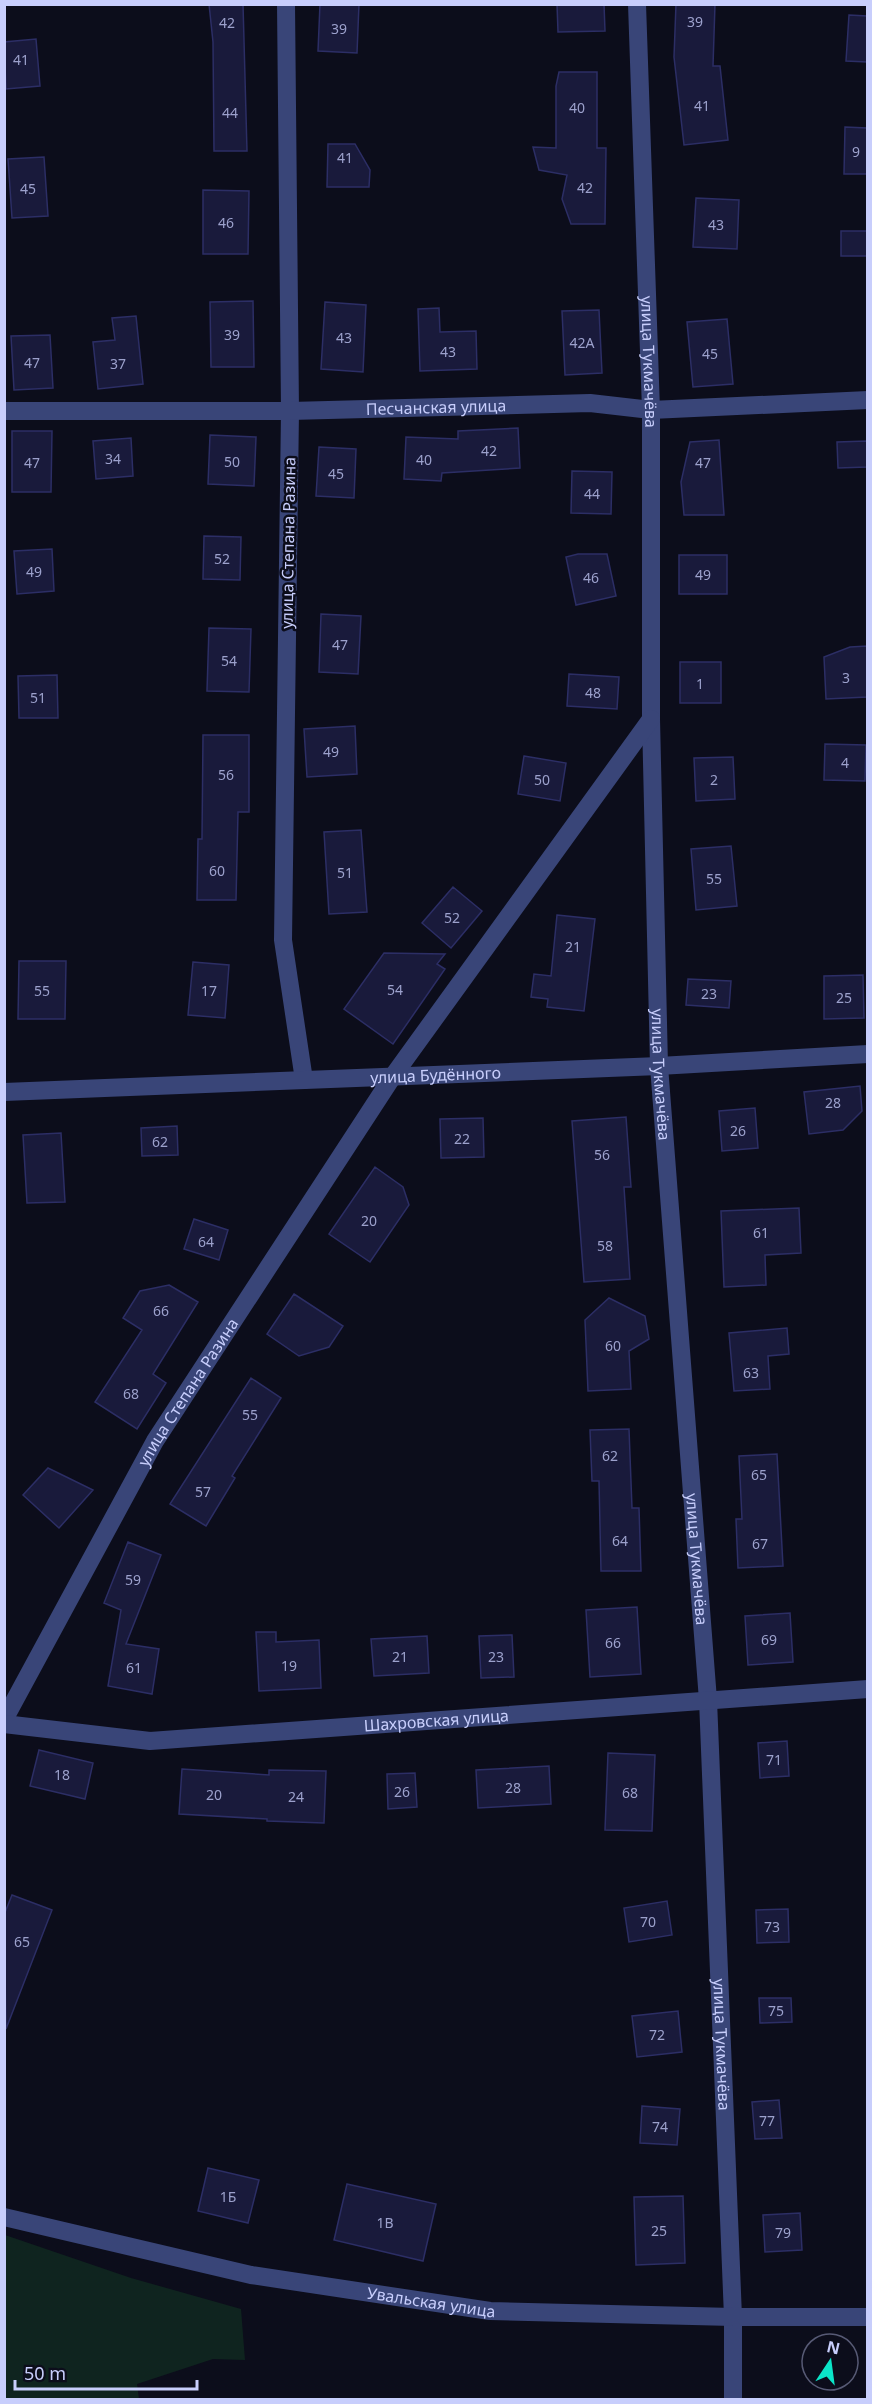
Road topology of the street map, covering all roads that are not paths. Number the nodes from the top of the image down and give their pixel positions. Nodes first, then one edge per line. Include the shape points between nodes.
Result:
1 (286, 4) edge
2 (637, 4) edge
3 (867, 399) edge
4 (651, 410) junction
5 (4, 411) edge
6 (290, 411) junction
7 (651, 719) junction
8 (867, 1054) edge
9 (659, 1066) junction
10 (393, 1076) junction
11 (304, 1080) junction
12 (4, 1092) edge
13 (867, 1689) edge
14 (708, 1700) junction
15 (4, 1720) edge
16 (4, 1725) edge
17 (4, 2217) edge
18 (733, 2317) junction
19 (867, 2317) edge
20 (733, 2400) edge

1 - 6 street, улица Степана Разина
2 - 4 street, улица Тукмачёва
3 - 4 street, Песчанская улица
4 - 6 street, Песчанская улица via 590,403
4 - 7 street, улица Тукмачёва
5 - 6 street, Песчанская улица
6 - 11 street, улица Степана Разина via 283,940
7 - 9 street, улица Тукмачёва
7 - 10 street
8 - 9 street, улица Будённого
9 - 10 street, улица Будённого
9 - 14 street, улица Тукмачёва
10 - 11 street, улица Будённого
10 - 15 street, улица Степана Разина via 155,1441
11 - 12 street, улица Будённого
13 - 14 street, Шахровская улица
14 - 16 street, Шахровская улица via 150,1741
14 - 18 street, улица Тукмачёва
17 - 18 street, Увальская улица via 251,2275 490,2311
18 - 19 street, Увальская улица
18 - 20 street, улица Тукмачёва

